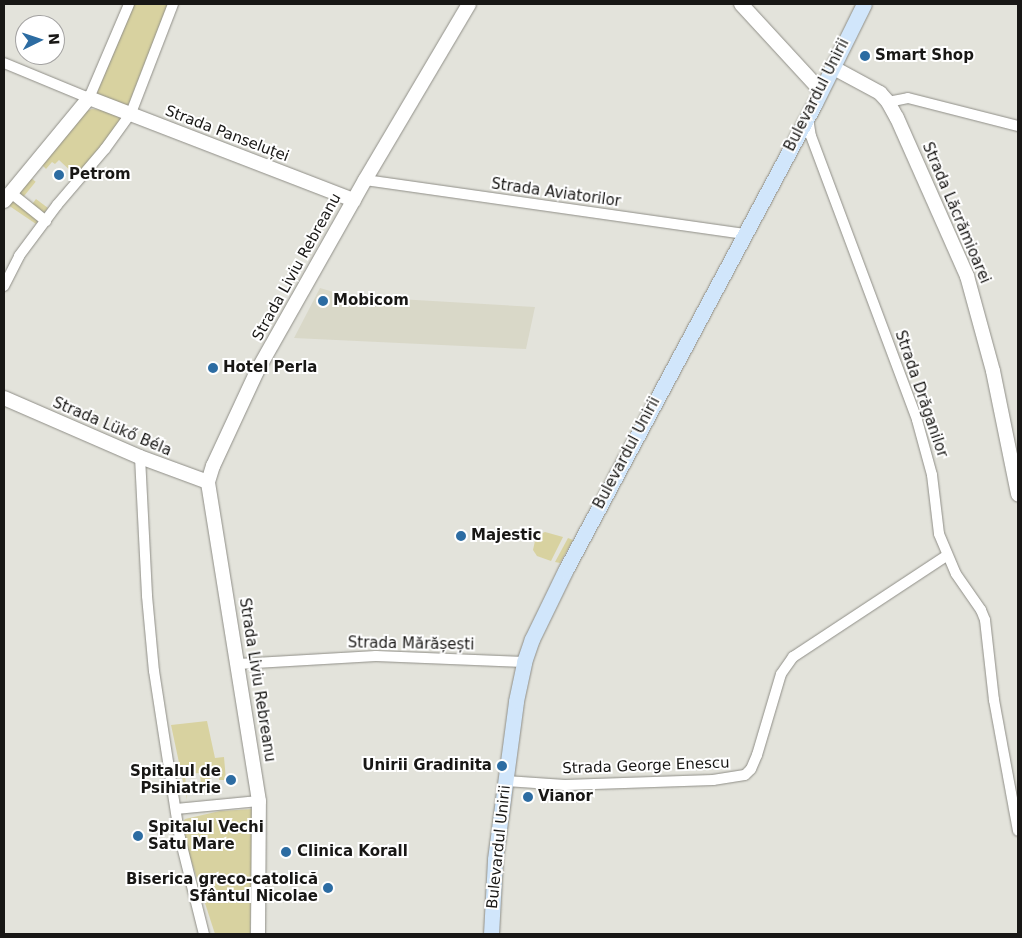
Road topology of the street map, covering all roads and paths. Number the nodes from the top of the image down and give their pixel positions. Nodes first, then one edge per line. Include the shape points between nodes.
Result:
1 (129, 4) edge
2 (173, 4) edge
3 (469, 4) edge
4 (741, 4) edge
5 (864, 4) edge
6 (4, 63) edge
7 (832, 67) junction
8 (821, 91) junction
9 (89, 98) junction
10 (888, 102) junction
11 (131, 113) junction
12 (808, 115) junction
13 (1018, 126) edge
14 (365, 180) junction
15 (7, 197) edge
16 (354, 200) junction
17 (46, 221) junction
18 (743, 234) junction
19 (4, 286) edge
20 (4, 398) edge
21 (140, 457) junction
22 (208, 482) junction
23 (1018, 494) edge
24 (946, 556) junction
25 (524, 662) junction
26 (238, 664) junction
27 (506, 781) junction
28 (259, 800) junction
29 (176, 809) junction
30 (1018, 831) edge
31 (204, 934) edge
32 (258, 934) edge
33 (491, 934) edge

1 - 9 street
2 - 11 street
3 - 14 main road, Strada Liviu Rebreanu
4 - 8 main road
5 - 7 main road, Bulevardul Unirii
6 - 9 street
7 - 8 main road, Bulevardul Unirii
7 - 10 main road, Strada Lăcrămioarei via 880,93
8 - 12 main road, Bulevardul Unirii
9 - 11 main road, Strada Panseluței
9 - 15 main road
10 - 13 street via 908,98
10 - 23 main road, Strada Lăcrămioarei via 972,291 993,371
11 - 16 main road, Strada Panseluței
11 - 17 street
12 - 18 main road, Bulevardul Unirii
12 - 24 street, Strada Drăganilor via 811,136 926,447 939,534
14 - 16 main road, Strada Liviu Rebreanu
14 - 18 street, Strada Aviatorilor
15 - 17 street
16 - 22 main road, Strada Liviu Rebreanu via 256,371
17 - 19 street via 19,256
18 - 25 main road, Bulevardul Unirii via 562,577
20 - 21 main road, Strada Lükő Béla
21 - 22 main road, Strada Lükő Béla
21 - 29 street via 152,652
22 - 26 main road, Strada Liviu Rebreanu
24 - 27 street, Strada George Enescu via 793,657 781,674 757,755 745,775 714,780 614,784
24 - 30 street, Strada Drăganilor via 985,620 994,700
25 - 26 street, Strada Mărășești via 376,656
25 - 27 main road, Bulevardul Unirii
26 - 28 main road, Strada Liviu Rebreanu
27 - 33 main road, Bulevardul Unirii
28 - 29 street
28 - 32 main road, Strada Liviu Rebreanu
29 - 31 street

